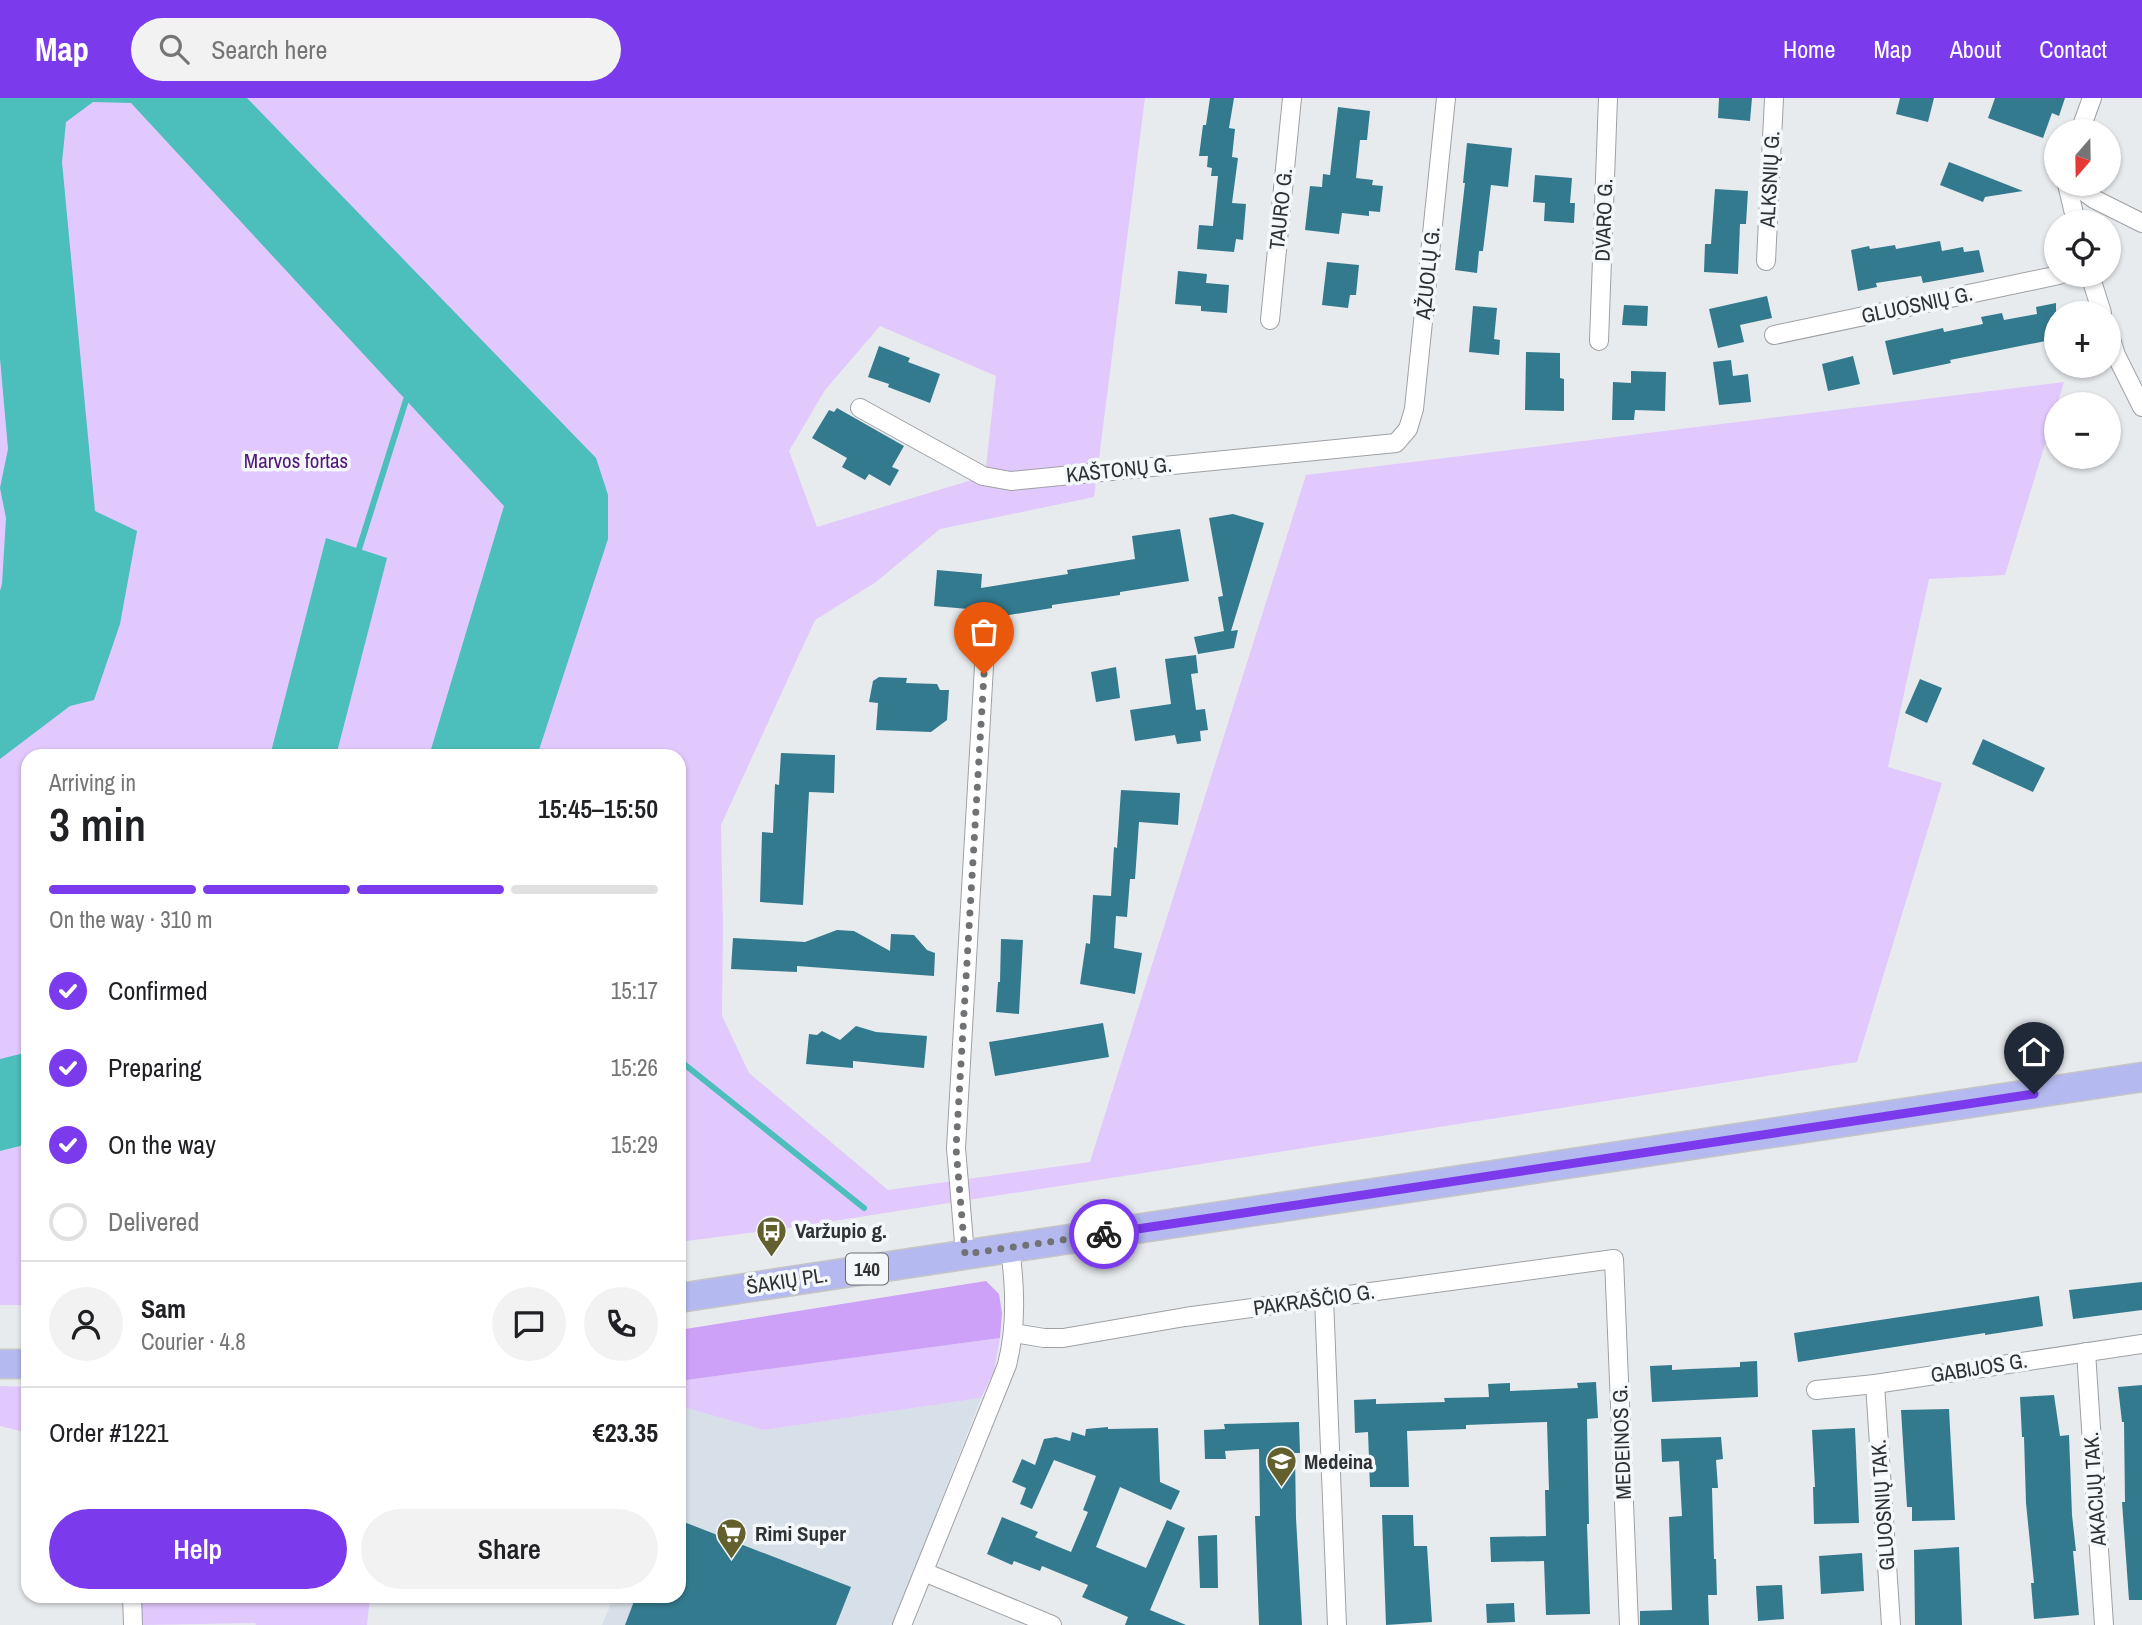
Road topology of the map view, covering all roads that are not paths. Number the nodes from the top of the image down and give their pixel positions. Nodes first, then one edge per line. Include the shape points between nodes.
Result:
1 (1292, 98) edge
2 (1446, 98) edge
3 (1608, 98) edge
4 (1774, 98) edge
5 (2092, 98) edge
6 (2084, 119) edge
7 (2090, 196) edge
8 (2142, 223) edge
9 (1766, 261) dead end
10 (2044, 278) edge
11 (1270, 320) dead end
12 (1774, 335) dead end
13 (1599, 341) dead end
14 (2121, 365) edge
15 (2142, 407) edge
16 (860, 408) dead end
17 (1395, 443) joint
18 (985, 649) dead end
19 (2142, 1077) edge
20 (1010, 1247) junction
21 (965, 1254) junction
22 (1614, 1259) joint
23 (686, 1297) edge
24 (1324, 1298) junction
25 (1014, 1333) junction
26 (2142, 1344) edge
27 (2086, 1352) junction
28 (0, 1364) edge
29 (21, 1364) edge
30 (1875, 1384) junction
31 (1816, 1390) dead end
32 (924, 1572) junction
33 (132, 1603) edge
34 (133, 1625) edge
35 (902, 1625) edge
36 (1052, 1625) edge
37 (1337, 1625) edge
38 (1629, 1625) edge
39 (1891, 1625) edge
40 (2104, 1625) edge

1 - 11 street, TAURO G.
2 - 17 street, ĄŽUOLŲ G. via 1414,409 1408,429
3 - 13 street, DVARO G.
4 - 9 street, ALKSNIŲ G.
5 - 6 street
7 - 8 street
10 - 12 street, GLUOSNIŲ G.
14 - 15 street
16 - 17 street, KAŠTONŲ G. via 982,475 1011,481
18 - 21 street via 956,1148
19 - 20 main road, ŠAKIŲ PL. / 140
20 - 21 main road, ŠAKIŲ PL. / 140
20 - 25 street
21 - 23 main road, ŠAKIŲ PL. / 140
22 - 24 street, PAKRAŠČIO G.
22 - 38 street, MEDEINOS G.
24 - 25 street, PAKRAŠČIO G. via 1063,1338
24 - 37 street
25 - 32 street via 1007,1365
26 - 27 street, GABIJOS G.
27 - 30 street, GABIJOS G.
27 - 40 street, AKACIJŲ TAK.
28 - 29 main road
30 - 31 street, GABIJOS G.
30 - 39 street, GLUOSNIŲ TAK.
32 - 35 street
32 - 36 street
33 - 34 street

